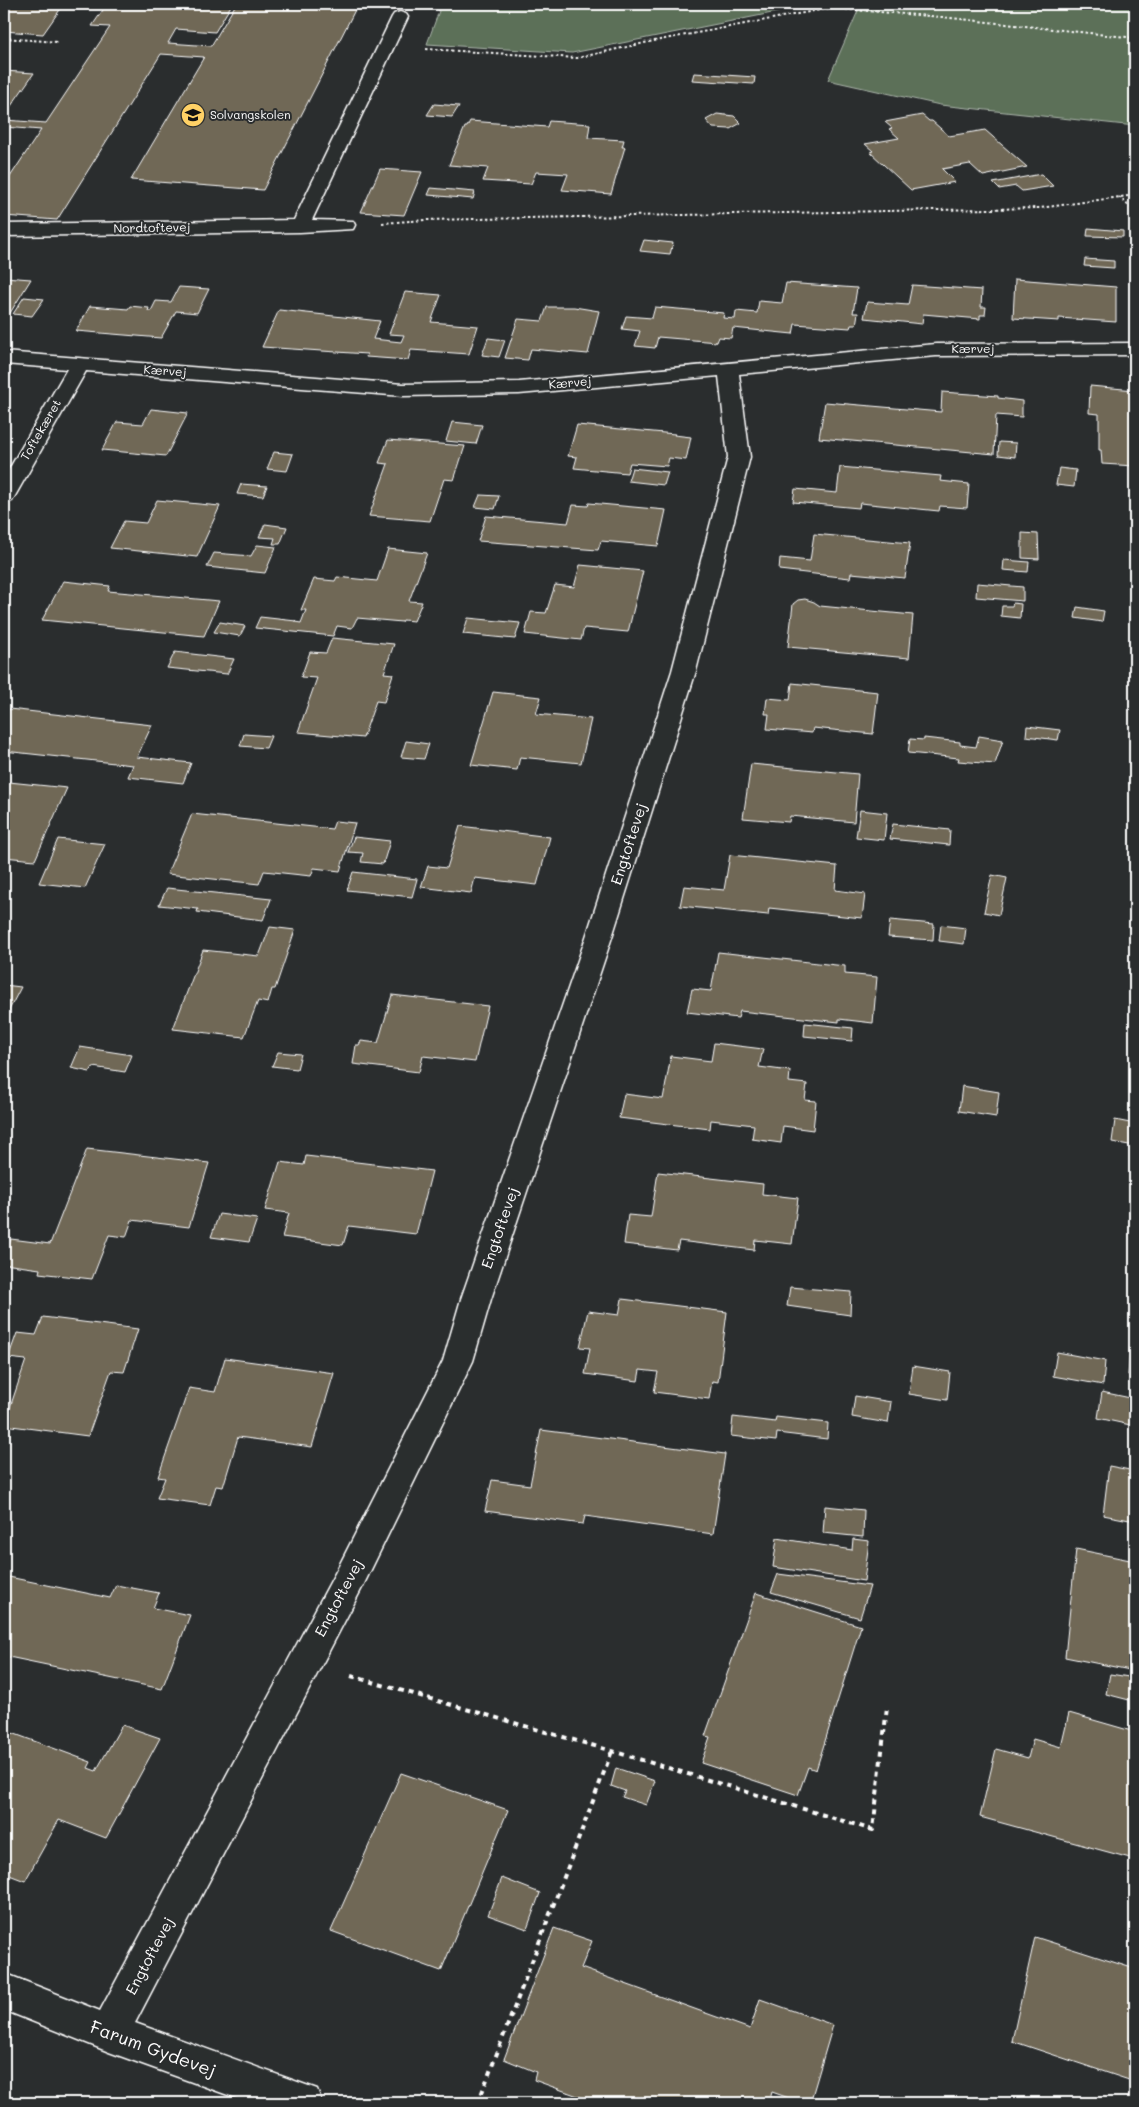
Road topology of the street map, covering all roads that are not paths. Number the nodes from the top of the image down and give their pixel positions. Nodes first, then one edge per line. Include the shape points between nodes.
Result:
1 (400, 17) dead end
2 (346, 225) road end
3 (300, 226) junction
4 (4, 230) edge
5 (1135, 349) edge
6 (4, 358) edge
7 (79, 365) junction
8 (728, 369) junction
9 (4, 496) edge
10 (4, 1992) edge
11 (110, 2033) junction
12 (303, 2103) edge

1 - 3 street
2 - 3 street, Nordtoftevej
3 - 4 street, Nordtoftevej
5 - 8 street, Kærvej via 936,350
6 - 7 street, Kærvej
7 - 8 street, Kærvej via 403,390 519,388
7 - 9 street, Toftekæret
8 - 11 street, Engtoftevej via 740,457 684,672 458,1361 352,1574
10 - 11 street, Farum Gydevej
11 - 12 street, Farum Gydevej

